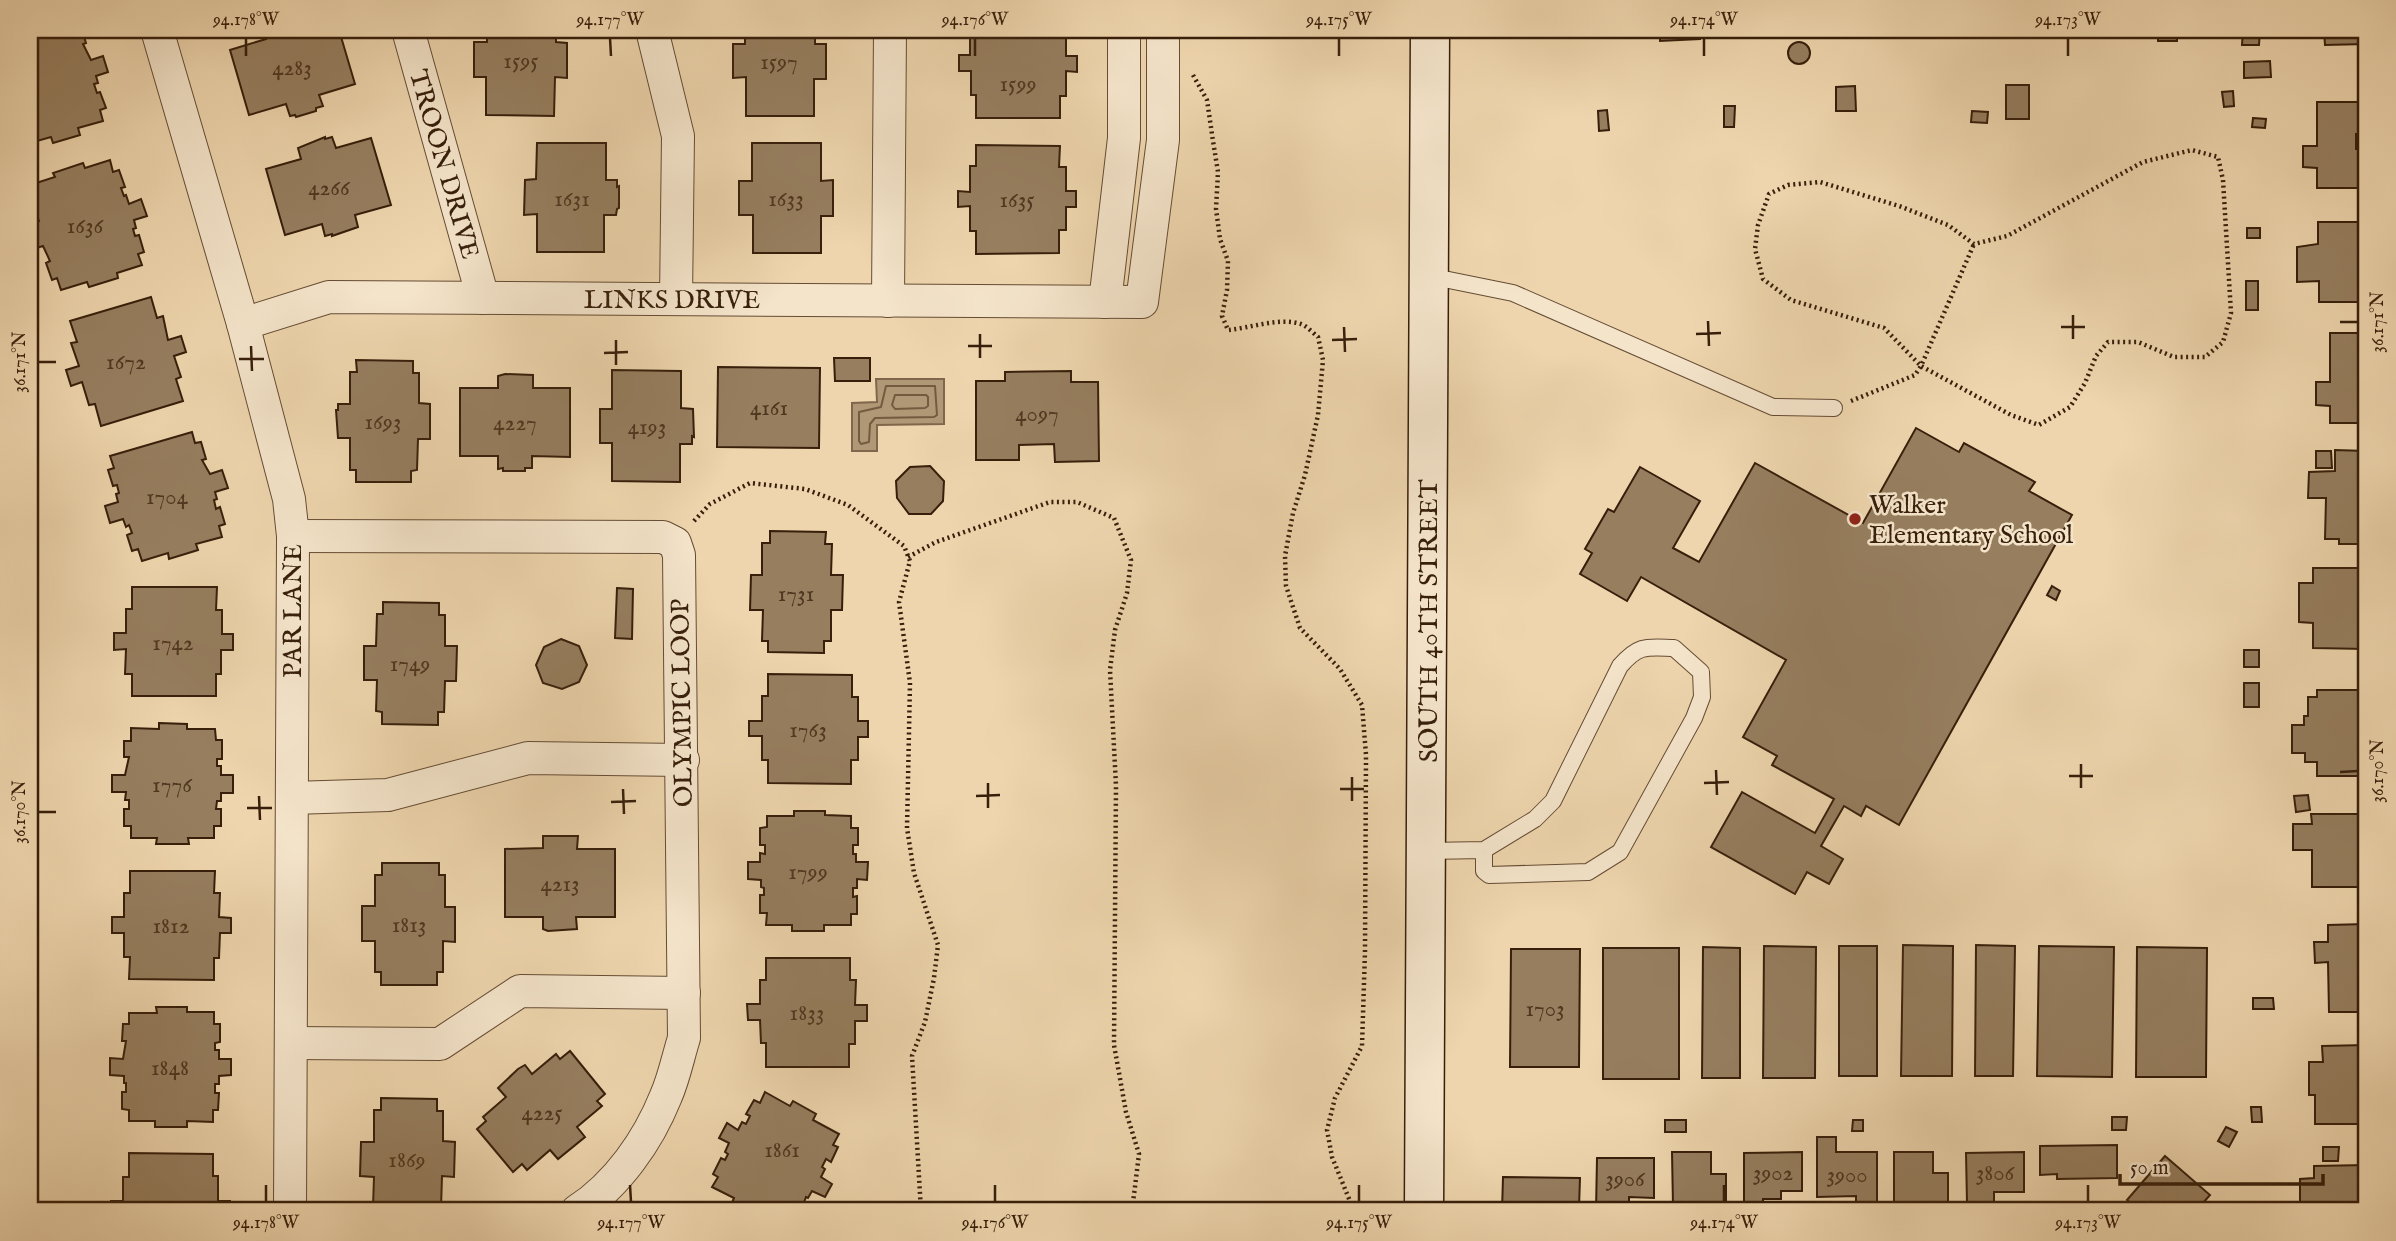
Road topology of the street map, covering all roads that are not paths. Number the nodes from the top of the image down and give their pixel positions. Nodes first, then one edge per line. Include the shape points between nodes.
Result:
1 (157, 30) edge
2 (408, 30) edge
3 (652, 30) edge
4 (890, 30) edge
5 (1124, 30) edge
6 (1430, 30) edge
7 (1163, 37) edge
8 (1429, 276) junction
9 (483, 298) junction
10 (677, 299) junction
11 (888, 301) junction
12 (1105, 302) junction
13 (243, 324) junction
14 (1834, 408) road end
15 (292, 536) junction
16 (683, 760) junction
17 (292, 798) junction
18 (1484, 850) junction
19 (1427, 851) junction
20 (684, 993) junction
21 (291, 1042) junction
22 (290, 1211) edge
23 (577, 1211) edge
24 (1424, 1211) edge

1 - 13 street, PAR LANE
2 - 9 street, TROON DRIVE
3 - 10 street via 678,136
4 - 11 street
5 - 12 street via 1124,138
6 - 8 street, SOUTH 40TH STREET
7 - 12 street, LINKS DRIVE via 1163,140 1142,302
8 - 14 lane via 1513,293 1773,407
8 - 19 street, SOUTH 40TH STREET
9 - 10 street, LINKS DRIVE
9 - 13 street, LINKS DRIVE via 329,297
10 - 11 street, LINKS DRIVE
11 - 12 street, LINKS DRIVE
13 - 15 street, PAR LANE via 289,499
15 - 16 street, OLYMPIC LOOP via 663,537 675,543 680,555
15 - 17 street, PAR LANE
16 - 17 street via 528,758 388,795
16 - 20 street, OLYMPIC LOOP
17 - 21 street, PAR LANE
18 - 18 lane via 1489,875 1588,872 1620,852 1694,718 1702,697 1701,672 1674,648 1633,651 1620,666 1553,801 1535,819
18 - 19 lane
19 - 24 street, SOUTH 40TH STREET
20 - 21 street via 520,991 440,1044
20 - 23 street, OLYMPIC LOOP via 684,1038 666,1096 640,1147 597,1198
21 - 22 street, PAR LANE

